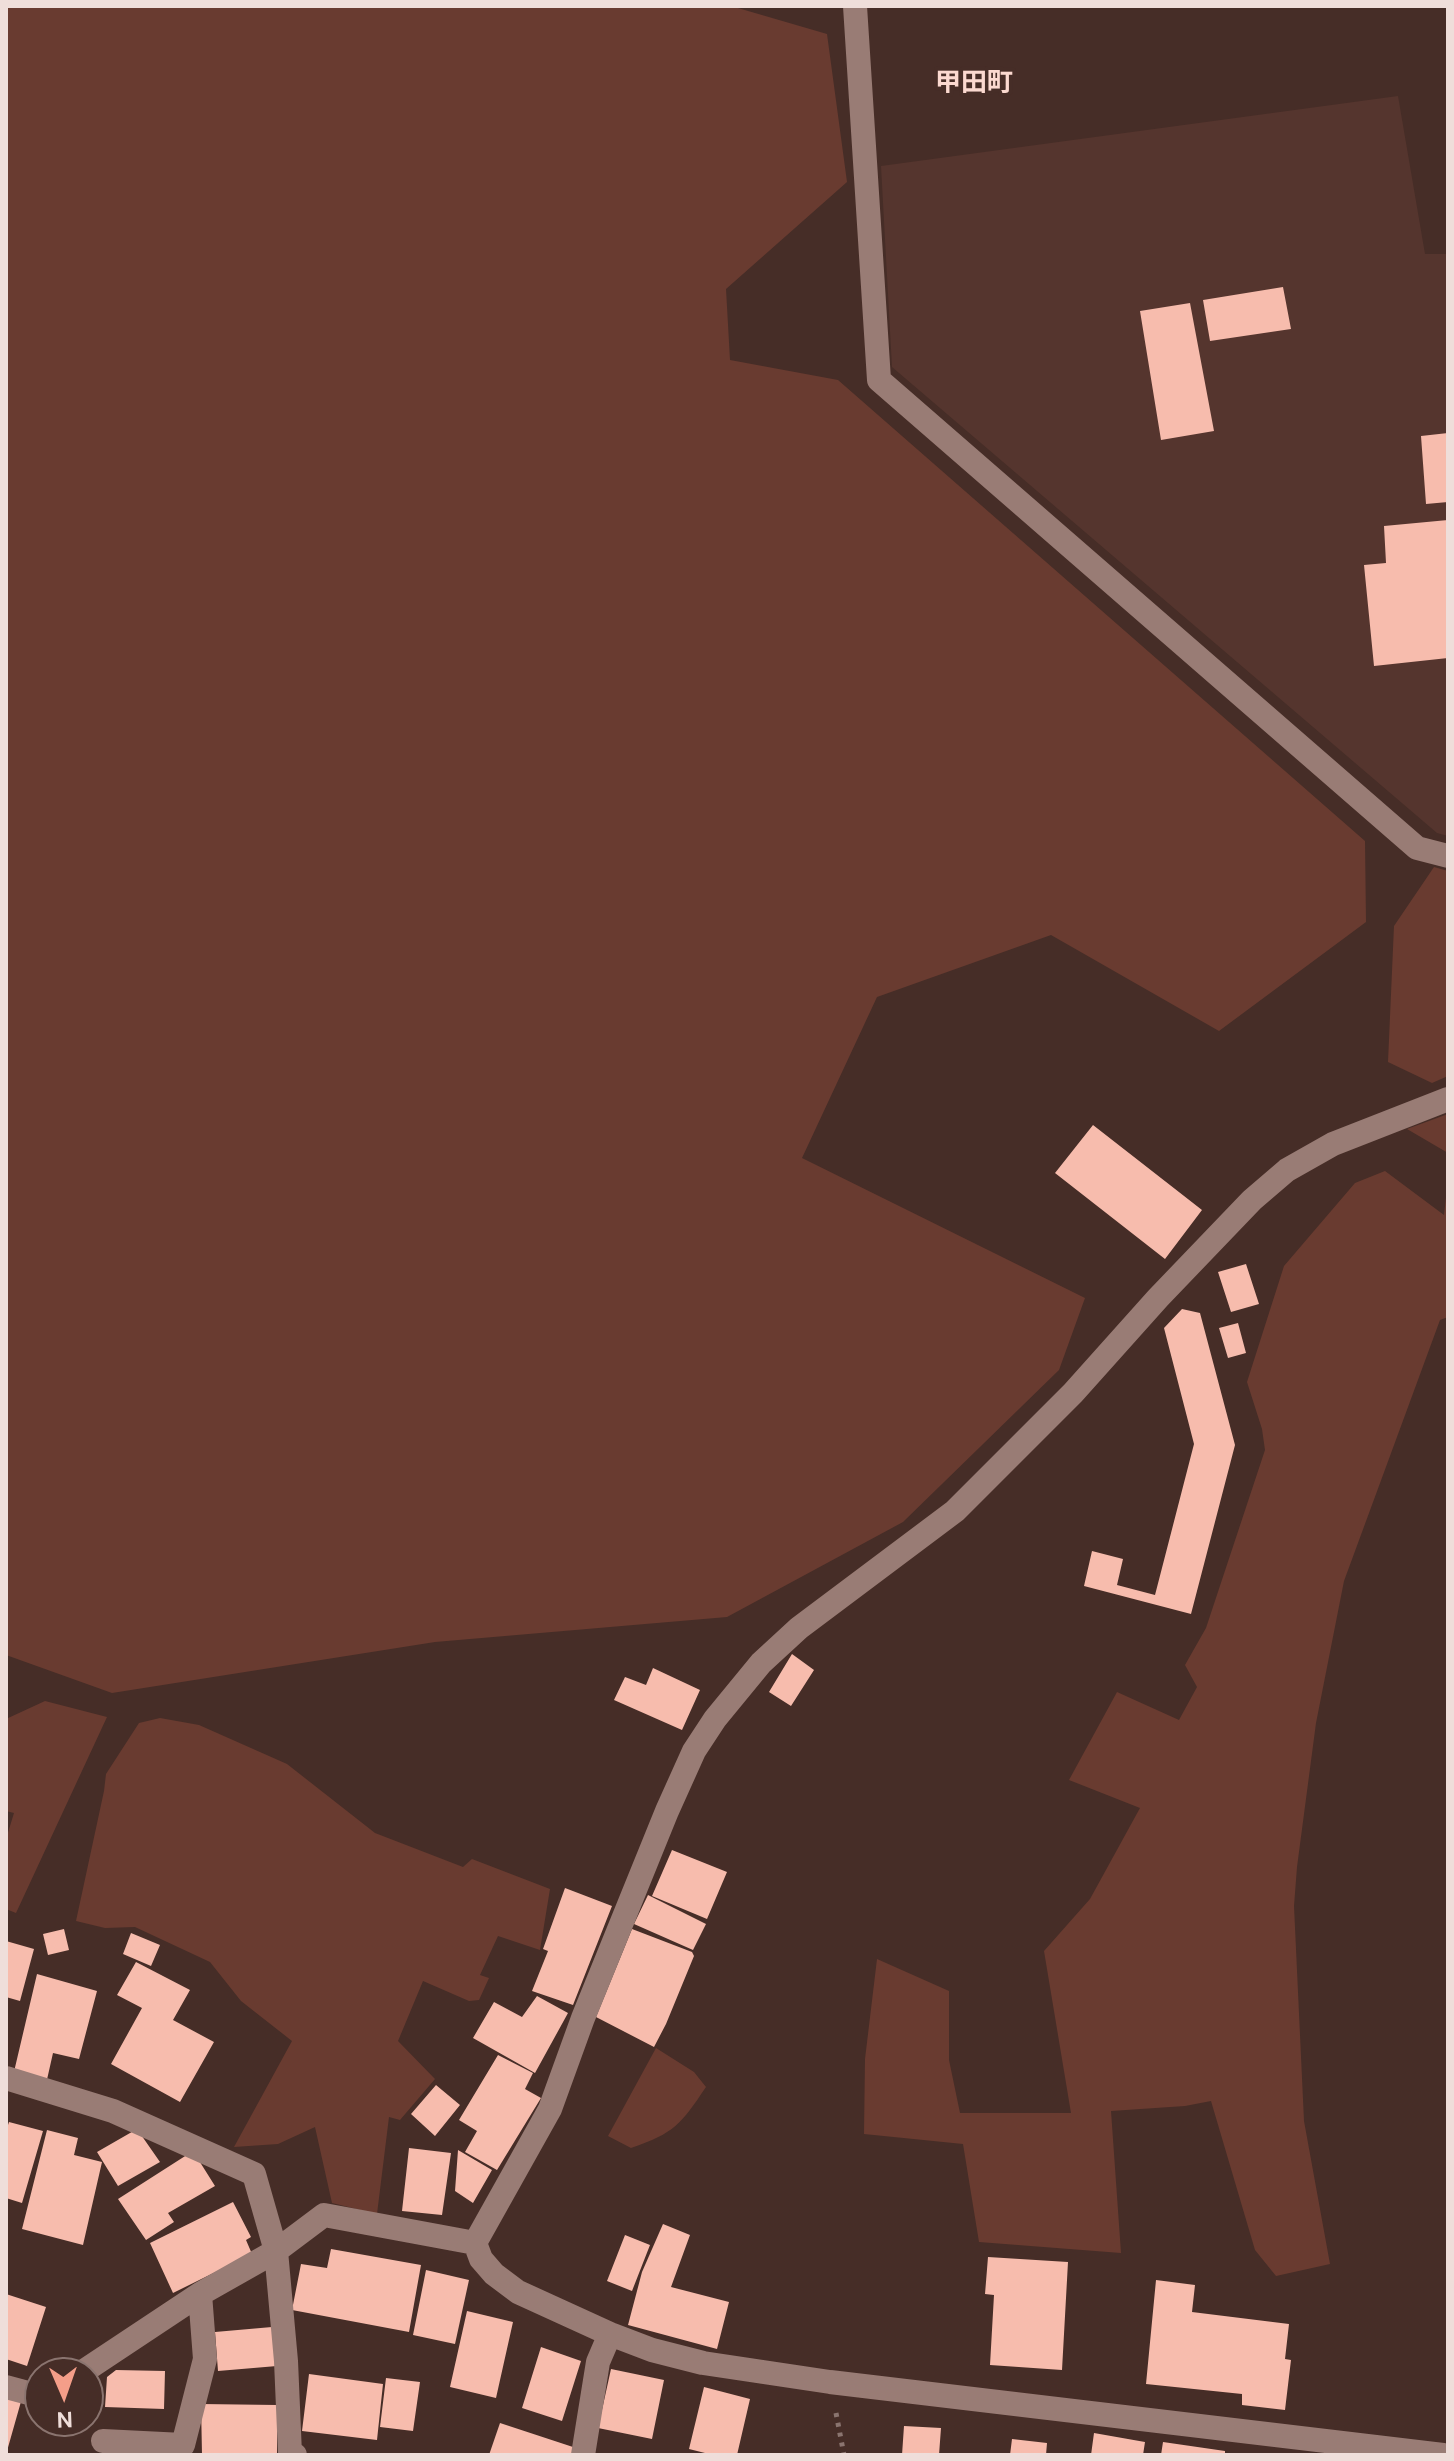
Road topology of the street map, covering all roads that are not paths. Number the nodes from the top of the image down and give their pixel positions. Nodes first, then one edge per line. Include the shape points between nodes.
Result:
1 (855, 6) edge
2 (1448, 856) edge
3 (1448, 1099) edge
4 (6, 2078) edge
5 (475, 2243) junction
6 (276, 2251) junction
7 (200, 2294) junction
8 (610, 2334) junction
9 (104, 2358) edge
10 (103, 2441) dead end
11 (295, 2455) edge
12 (583, 2455) edge
13 (1443, 2455) edge

1 - 2 street via 879,380 1417,848
3 - 5 street via 1333,1144 1287,1170 1241,1211 955,1511 799,1628 761,1663 694,1751 550,2109
4 - 6 street via 113,2111 254,2174
5 - 6 street via 324,2215
5 - 8 street via 494,2274 518,2292
6 - 7 street
6 - 11 street via 290,2454
7 - 9 street
7 - 10 street via 205,2359 183,2445
8 - 12 street via 598,2362
8 - 13 street via 703,2363 830,2382

